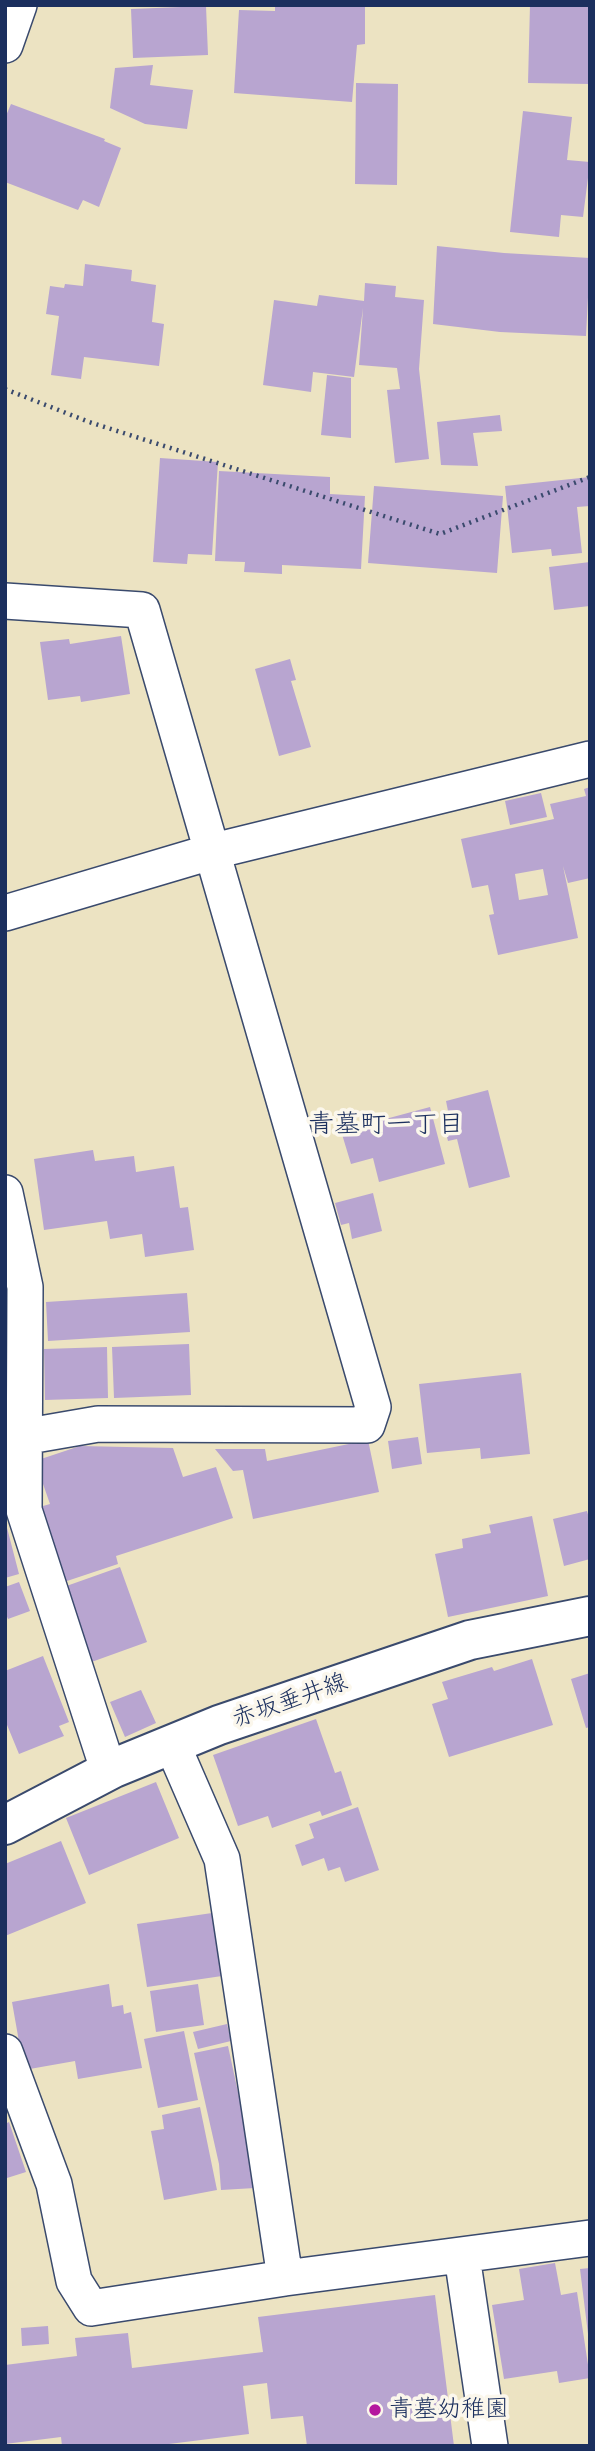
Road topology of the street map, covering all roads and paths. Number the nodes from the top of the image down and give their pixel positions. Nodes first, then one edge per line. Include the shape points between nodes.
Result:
1 (19, 5) edge
2 (5, 45) edge
3 (5, 389) edge
4 (590, 477) edge
5 (5, 601) edge
6 (590, 759) edge
7 (214, 851) junction
8 (5, 913) edge
9 (5, 1193) edge
10 (23, 1437) junction
11 (590, 1616) edge
12 (172, 1744) junction
13 (114, 1768) junction
14 (5, 1825) edge
15 (5, 2052) edge
16 (590, 2238) edge
17 (462, 2256) junction
18 (285, 2278) junction
19 (490, 2446) edge

1 - 2 street
3 - 4 path via 89,422 440,534
5 - 7 street via 142,610
6 - 7 street
7 - 8 street
7 - 10 street via 373,1408 366,1426 98,1424
9 - 10 street via 25,1287
10 - 13 street via 24,1510 105,1760
11 - 12 main road, 赤坂垂井線 via 470,1640
12 - 13 main road, 赤坂垂井線
12 - 18 street via 222,1859
13 - 14 main road, 赤坂垂井線
15 - 18 street via 54,2184 74,2281 91,2308
16 - 17 street
17 - 18 street
17 - 19 street

